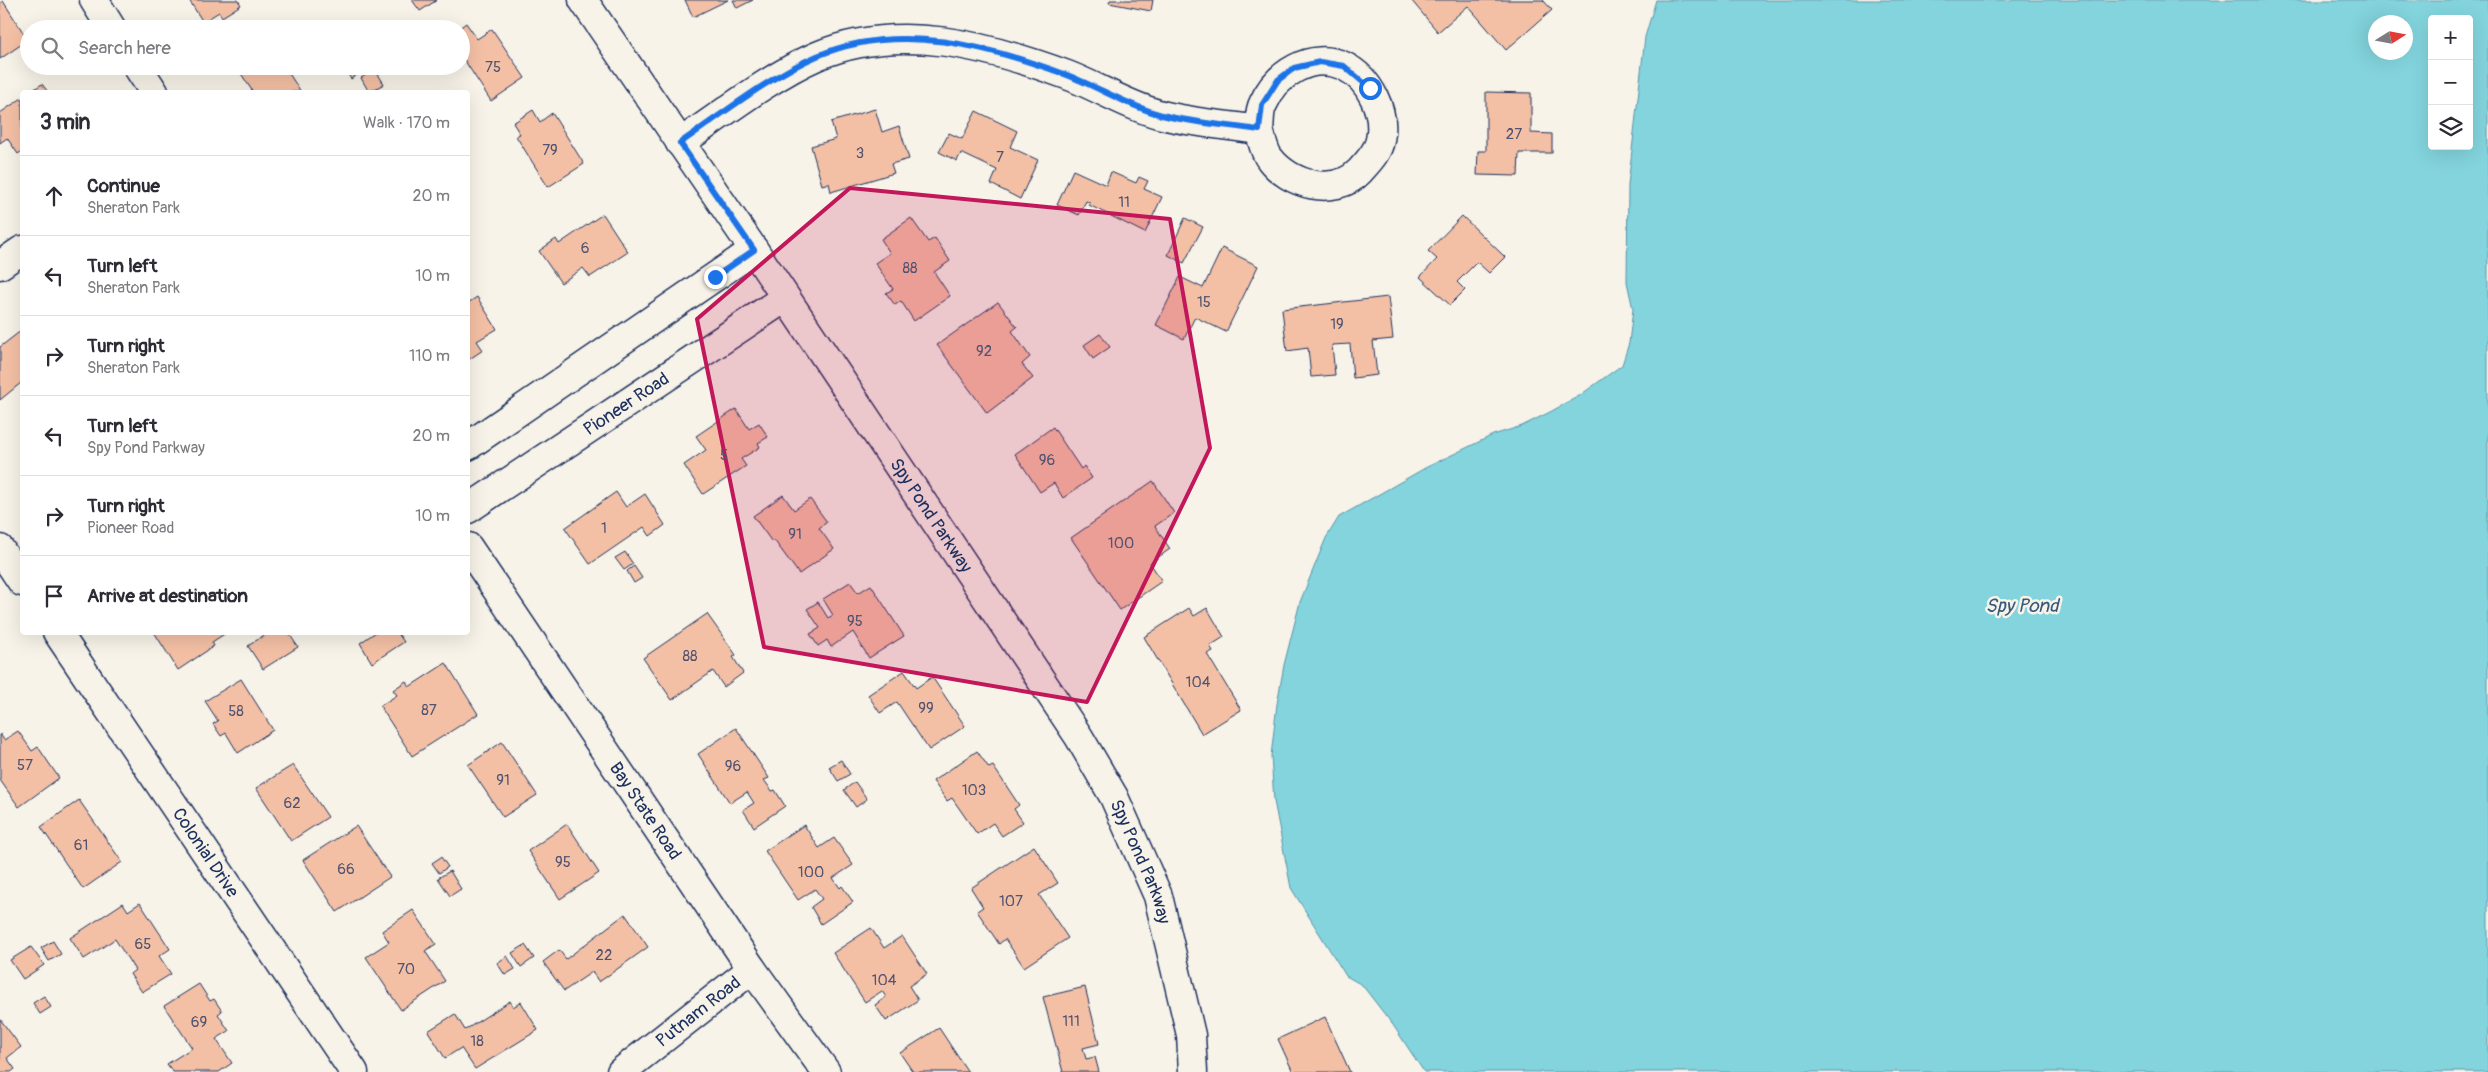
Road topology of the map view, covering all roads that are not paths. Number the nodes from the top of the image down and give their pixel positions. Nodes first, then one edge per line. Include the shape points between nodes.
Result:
1 (94, 0) edge
2 (583, 0) edge
3 (106, 20) edge
4 (143, 75) edge
5 (153, 90) edge
6 (1259, 130) junction
7 (680, 143) junction
8 (754, 250) junction
9 (20, 251) edge
10 (0, 265) edge
11 (785, 298) junction
12 (470, 445) edge
13 (470, 508) edge
14 (0, 549) edge
15 (470, 550) edge
16 (20, 579) edge
17 (59, 635) edge
18 (752, 969) junction
19 (354, 1072) edge
20 (621, 1072) edge
21 (826, 1072) edge
22 (1193, 1072) edge

1 - 3 street
2 - 7 street, Spy Pond Parkway
4 - 5 street
6 - 6 street via 1262,105 1278,80 1294,68 1320,62 1344,66 1370,88 1382,122 1380,141 1371,159 1356,175 1335,184 1308,185 1285,175 1268,157
6 - 7 street via 1161,114 1067,75 969,45 920,38 869,40 817,56 771,82
7 - 8 street, Spy Pond Parkway
8 - 11 street, Spy Pond Parkway
8 - 12 street
9 - 10 street
11 - 13 street, Pioneer Road
11 - 22 street, Spy Pond Parkway via 1079,737 1114,797 1158,896 1191,1036
14 - 16 street
15 - 18 street, Bay State Road
17 - 19 street, Colonial Drive
18 - 20 street, Putnam Road
18 - 21 street, Bay State Road

